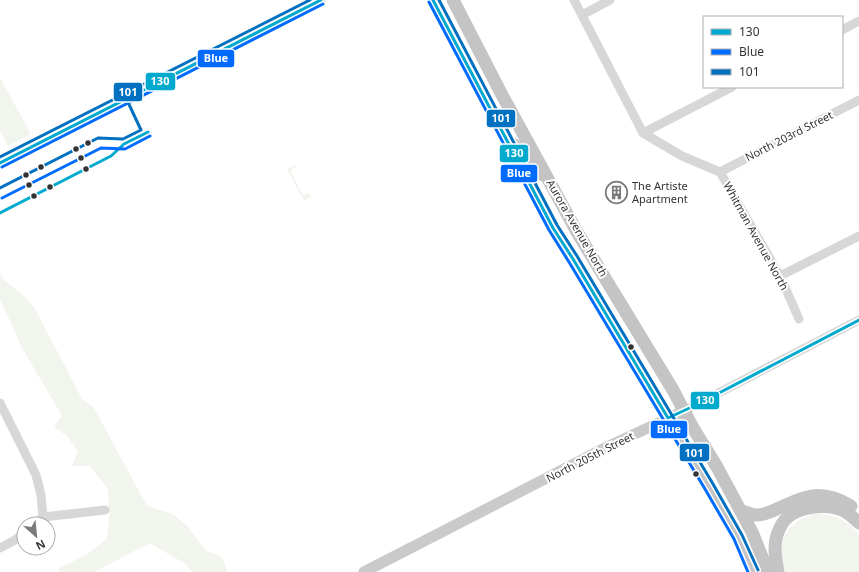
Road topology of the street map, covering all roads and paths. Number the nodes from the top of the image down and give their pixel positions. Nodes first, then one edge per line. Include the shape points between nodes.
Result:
1 (322, 0) edge
2 (433, 0) edge
3 (453, 0) edge
4 (574, 0) edge
5 (610, 0) edge
6 (582, 14) junction
7 (859, 21) edge
8 (843, 29) edge
9 (730, 88) edge
10 (859, 100) edge
11 (643, 133) junction
12 (505, 138) junction
13 (0, 163) edge
14 (720, 172) junction
15 (547, 177) junction
16 (859, 236) edge
17 (780, 276) junction
18 (799, 319) dead end
19 (859, 320) edge
20 (0, 403) edge
21 (684, 411) junction
22 (668, 418) junction
23 (105, 510) dead end
24 (740, 510) junction
25 (859, 512) edge
26 (43, 516) edge
27 (52, 516) edge
28 (859, 524) edge
29 (16, 539) edge
30 (0, 548) edge
31 (364, 572) edge
32 (753, 572) edge
33 (768, 572) edge
34 (778, 572) edge

1 - 13 street
2 - 12 highway, Aurora Avenue North
3 - 15 highway, Aurora Avenue North
4 - 6 street
5 - 6 street
6 - 11 street
7 - 8 street
9 - 11 street
10 - 14 street, North 203rd Street
11 - 14 street, Whitman Avenue North via 682,156
12 - 15 main road via 518,146 533,172
12 - 22 highway, Aurora Avenue North via 553,228
14 - 17 street, Whitman Avenue North
15 - 21 highway, Aurora Avenue North
16 - 17 street
17 - 18 street, Whitman Avenue North
19 - 21 street, North 205th Street
20 - 26 street via 36,474
21 - 22 main road, North 205th Street
21 - 24 highway, Aurora Avenue North
22 - 31 main road, North 205th Street
22 - 32 highway, Aurora Avenue North via 738,537
23 - 27 street
24 - 25 highway via 756,515 813,495 828,495
24 - 33 highway, Aurora Avenue North
28 - 34 highway via 844,511 823,506 809,508 788,517 777,536 775,552
29 - 30 street

